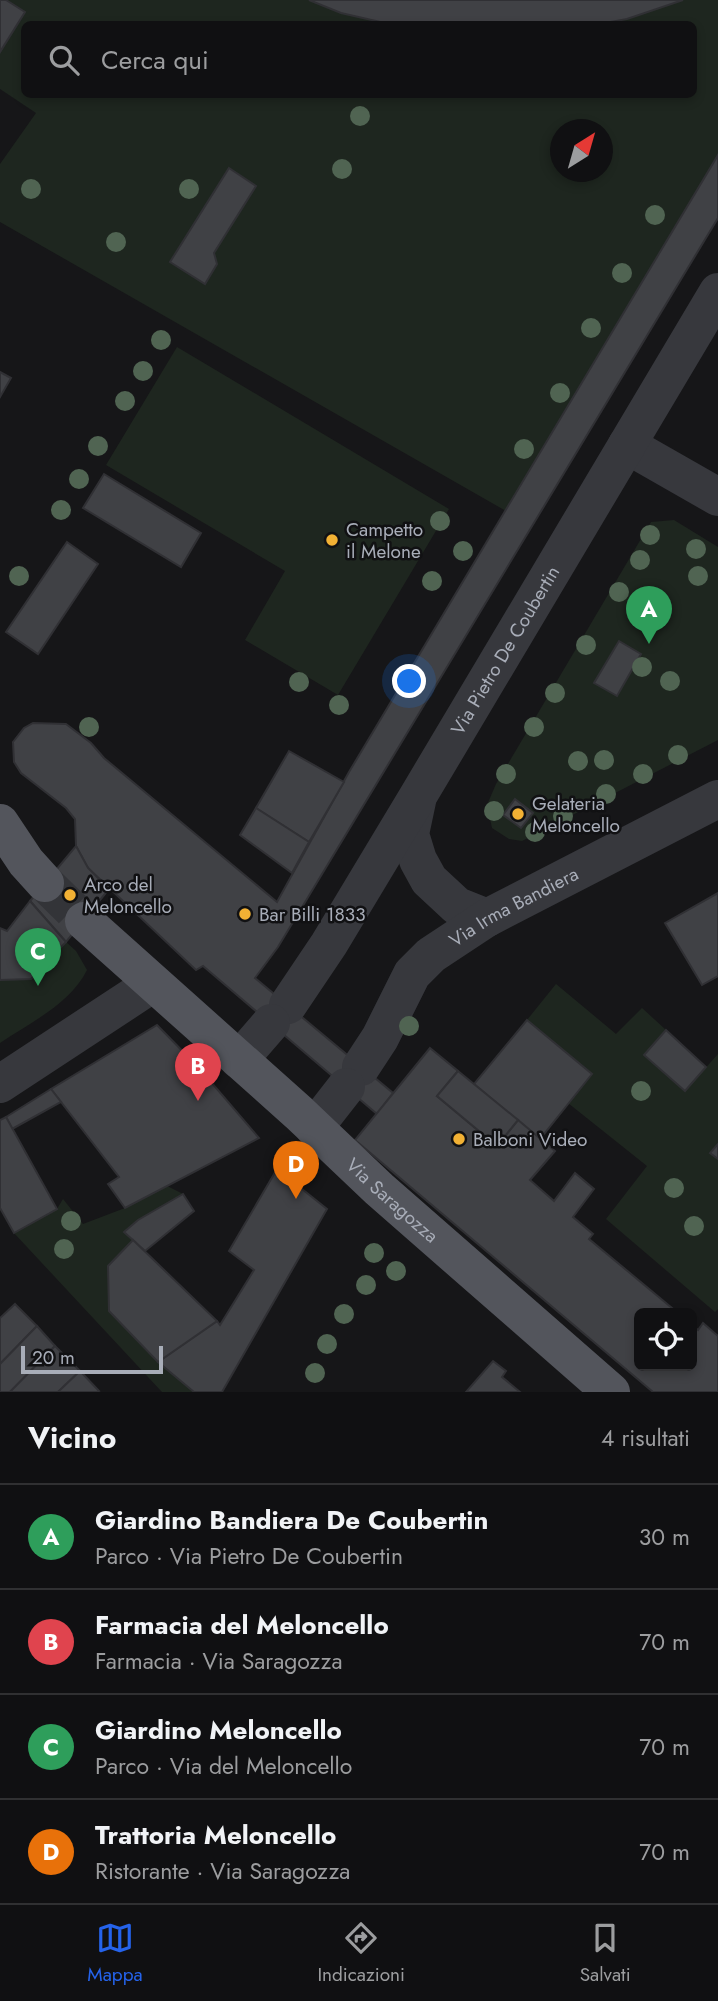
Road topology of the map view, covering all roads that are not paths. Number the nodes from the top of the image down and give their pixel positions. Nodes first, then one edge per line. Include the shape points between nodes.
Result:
1 (718, 292) edge
2 (627, 446) junction
3 (718, 497) edge
4 (418, 796) junction
5 (718, 799) edge
6 (3, 832) edge
7 (45, 883) tunnel mouth
8 (487, 918) junction
9 (84, 921) tunnel mouth
10 (152, 984) junction
11 (239, 1060) junction
12 (0, 1084) edge
13 (314, 1128) junction
14 (611, 1392) edge

1 - 2 street, Via Pietro De Coubertin
2 - 3 street
2 - 4 street, Via Pietro De Coubertin
4 - 8 street via 410,834 429,880 457,906
4 - 11 street, Via Pietro De Coubertin via 328,944 280,1014
5 - 8 street, Via Irma Bandiera
6 - 7 main road
8 - 13 street, Via Irma Bandiera via 431,955 412,974 380,1038
9 - 10 main road, Via Saragozza
10 - 11 main road, Via Saragozza
10 - 12 street
11 - 13 main road, Via Saragozza
13 - 14 main road, Via Saragozza

